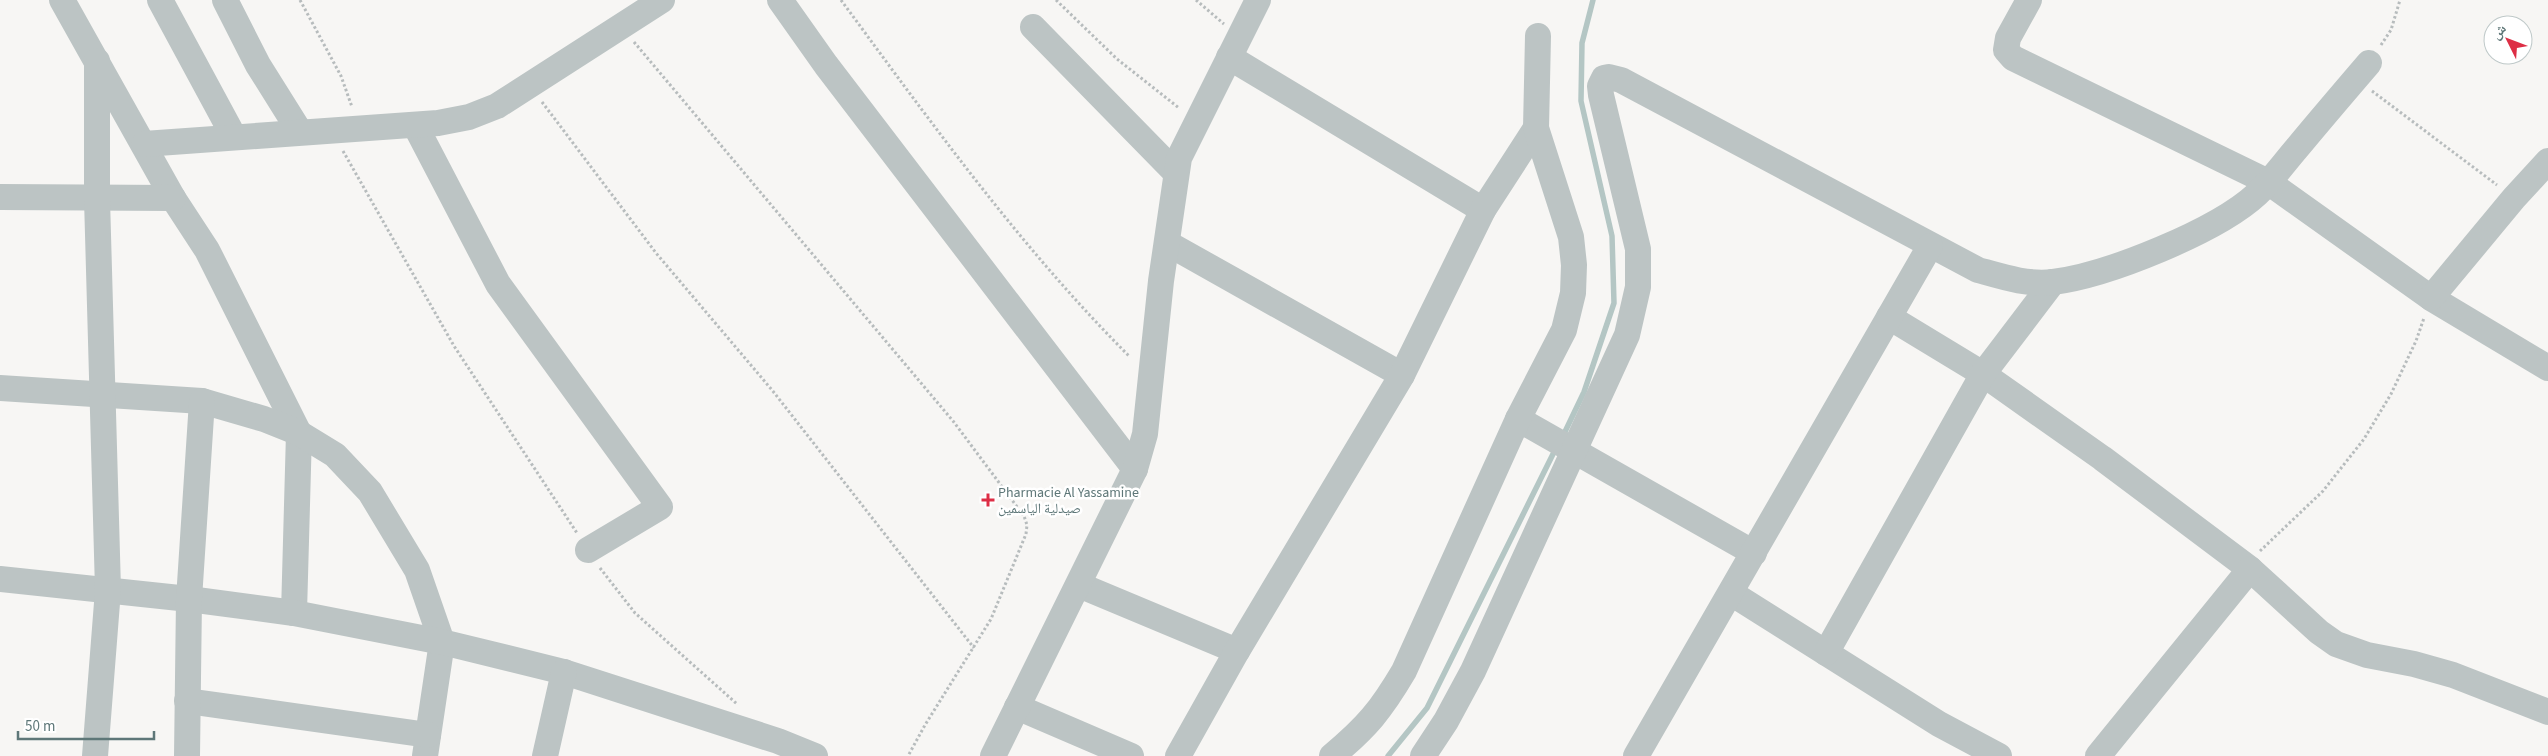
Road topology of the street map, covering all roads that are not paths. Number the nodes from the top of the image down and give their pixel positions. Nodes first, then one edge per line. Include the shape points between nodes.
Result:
1 (62, 0) edge
2 (160, 0) edge
3 (226, 0) edge
4 (662, 0) edge
5 (780, 0) edge
6 (1258, 0) edge
7 (2029, 0) edge
8 (1033, 27) dead end
9 (1538, 36) dead end
10 (1234, 47) junction
11 (97, 61) junction
12 (2368, 63) road end
13 (416, 125) junction
14 (1536, 128) junction
15 (300, 132) junction
16 (234, 137) junction
17 (144, 144) junction
18 (2548, 161) edge
19 (1176, 173) junction
20 (2268, 182) junction
21 (0, 197) edge
22 (174, 198) junction
23 (97, 199) junction
24 (1483, 210) junction
25 (1167, 243) junction
26 (1930, 246) junction
27 (2053, 282) junction
28 (2431, 298) junction
29 (1890, 317) junction
30 (2548, 368) edge
31 (1983, 374) junction
32 (1402, 375) junction
33 (0, 388) edge
34 (102, 393) junction
35 (202, 401) junction
36 (1528, 425) junction
37 (299, 434) junction
38 (1572, 449) junction
39 (1135, 469) junction
40 (588, 550) road end
41 (1754, 553) junction
42 (2250, 569) junction
43 (0, 578) edge
44 (1079, 585) junction
45 (108, 590) junction
46 (1731, 593) junction
47 (189, 599) junction
48 (294, 613) junction
49 (442, 642) junction
50 (1237, 651) junction
51 (1826, 653) junction
52 (564, 672) junction
53 (187, 701) junction
54 (1017, 707) junction
55 (2548, 712) edge
56 (426, 746) edge
57 (95, 756) edge
58 (186, 756) edge
59 (544, 756) edge
60 (815, 756) edge
61 (993, 756) edge
62 (1131, 756) edge
63 (1178, 756) edge
64 (1332, 756) edge
65 (1423, 756) edge
66 (1636, 756) edge
67 (1999, 756) edge
68 (2098, 756) edge

1 - 11 street
2 - 16 street
3 - 15 street via 258,65
4 - 13 street via 498,106 469,117
5 - 39 street via 826,65
6 - 10 street
7 - 20 street via 2008,38 2006,50 2013,58
8 - 19 street
9 - 14 street
10 - 19 street via 1179,158
10 - 24 street
11 - 17 street
11 - 23 street
12 - 20 street
13 - 15 street
13 - 40 street via 498,284 660,507
14 - 24 street
14 - 36 street via 1571,237 1574,265 1573,294 1564,330
15 - 16 street
16 - 17 street
17 - 22 street
18 - 28 street
19 - 25 street
20 - 27 street via 2240,208 2172,243 2115,267
20 - 28 street
21 - 23 street
22 - 23 street
22 - 37 street via 208,250
23 - 34 street
24 - 32 street
25 - 32 street
25 - 39 street via 1145,434
26 - 27 street via 1978,270 2011,280
26 - 29 street
26 - 38 street via 1621,80 1604,78 1600,86 1601,95 1638,249 1638,287 1627,335
27 - 31 street
28 - 30 street
29 - 31 street
29 - 41 street
31 - 42 street
31 - 51 street
32 - 50 street
33 - 34 street
34 - 35 street
34 - 45 street
35 - 37 street via 264,419
35 - 47 street
36 - 38 street
36 - 64 street via 1404,671 1382,708 1359,734
37 - 48 street
37 - 49 street via 335,455 370,492 417,570
38 - 41 street
38 - 65 street via 1473,671
39 - 44 street
41 - 46 street
42 - 55 street via 2336,644 2367,655 2453,675
42 - 68 street
43 - 45 street
44 - 50 street
44 - 54 street
45 - 47 street
45 - 57 street
46 - 51 street
46 - 66 street
47 - 48 street
47 - 53 street
48 - 49 street
49 - 52 street
49 - 56 street
50 - 63 street
51 - 67 street via 1939,724
52 - 59 street
52 - 60 street via 778,740
53 - 56 street
53 - 58 street
54 - 61 street
54 - 62 street

